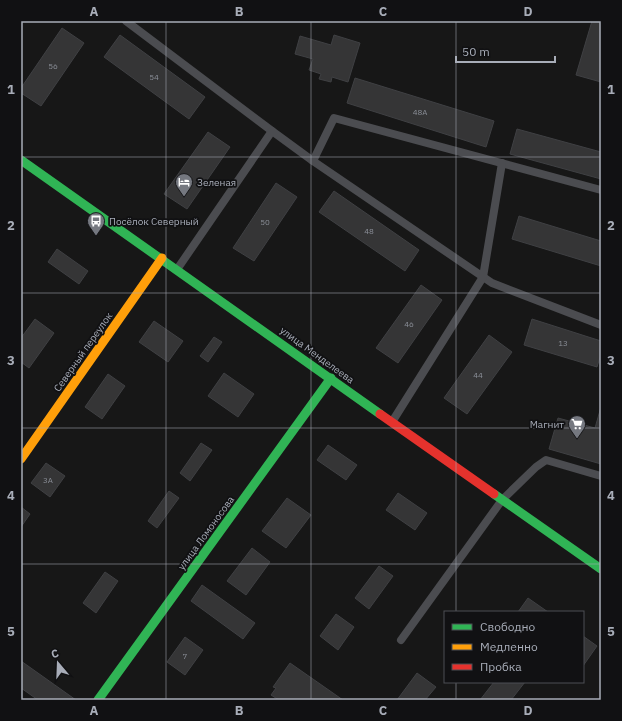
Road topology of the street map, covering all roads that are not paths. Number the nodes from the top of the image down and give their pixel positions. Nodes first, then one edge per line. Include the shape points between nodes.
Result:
1 (126, 21) edge
2 (272, 131) junction
3 (21, 160) edge
4 (313, 161) junction
5 (502, 163) junction
6 (601, 190) edge
7 (162, 258) junction
8 (177, 269) junction
9 (483, 277) junction
10 (601, 325) edge
11 (331, 378) junction
12 (392, 422) junction
13 (21, 459) edge
14 (601, 476) edge
15 (502, 500) junction
16 (601, 568) edge
17 (401, 640) dead end
18 (98, 700) edge

1 - 2 lane
2 - 4 lane
2 - 8 lane
3 - 7 main road, улица Менделеева
4 - 5 lane via 334,118
4 - 9 lane
5 - 6 lane
5 - 9 lane
7 - 8 main road, улица Менделеева
7 - 13 main road, Северный переулок
8 - 11 main road, улица Менделеева
9 - 10 lane via 492,283
9 - 12 lane
11 - 12 main road, улица Менделеева
11 - 18 main road, улица Ломоносова
12 - 15 main road, улица Менделеева
14 - 15 lane via 546,460 536,466
15 - 16 main road, улица Менделеева
15 - 17 lane

